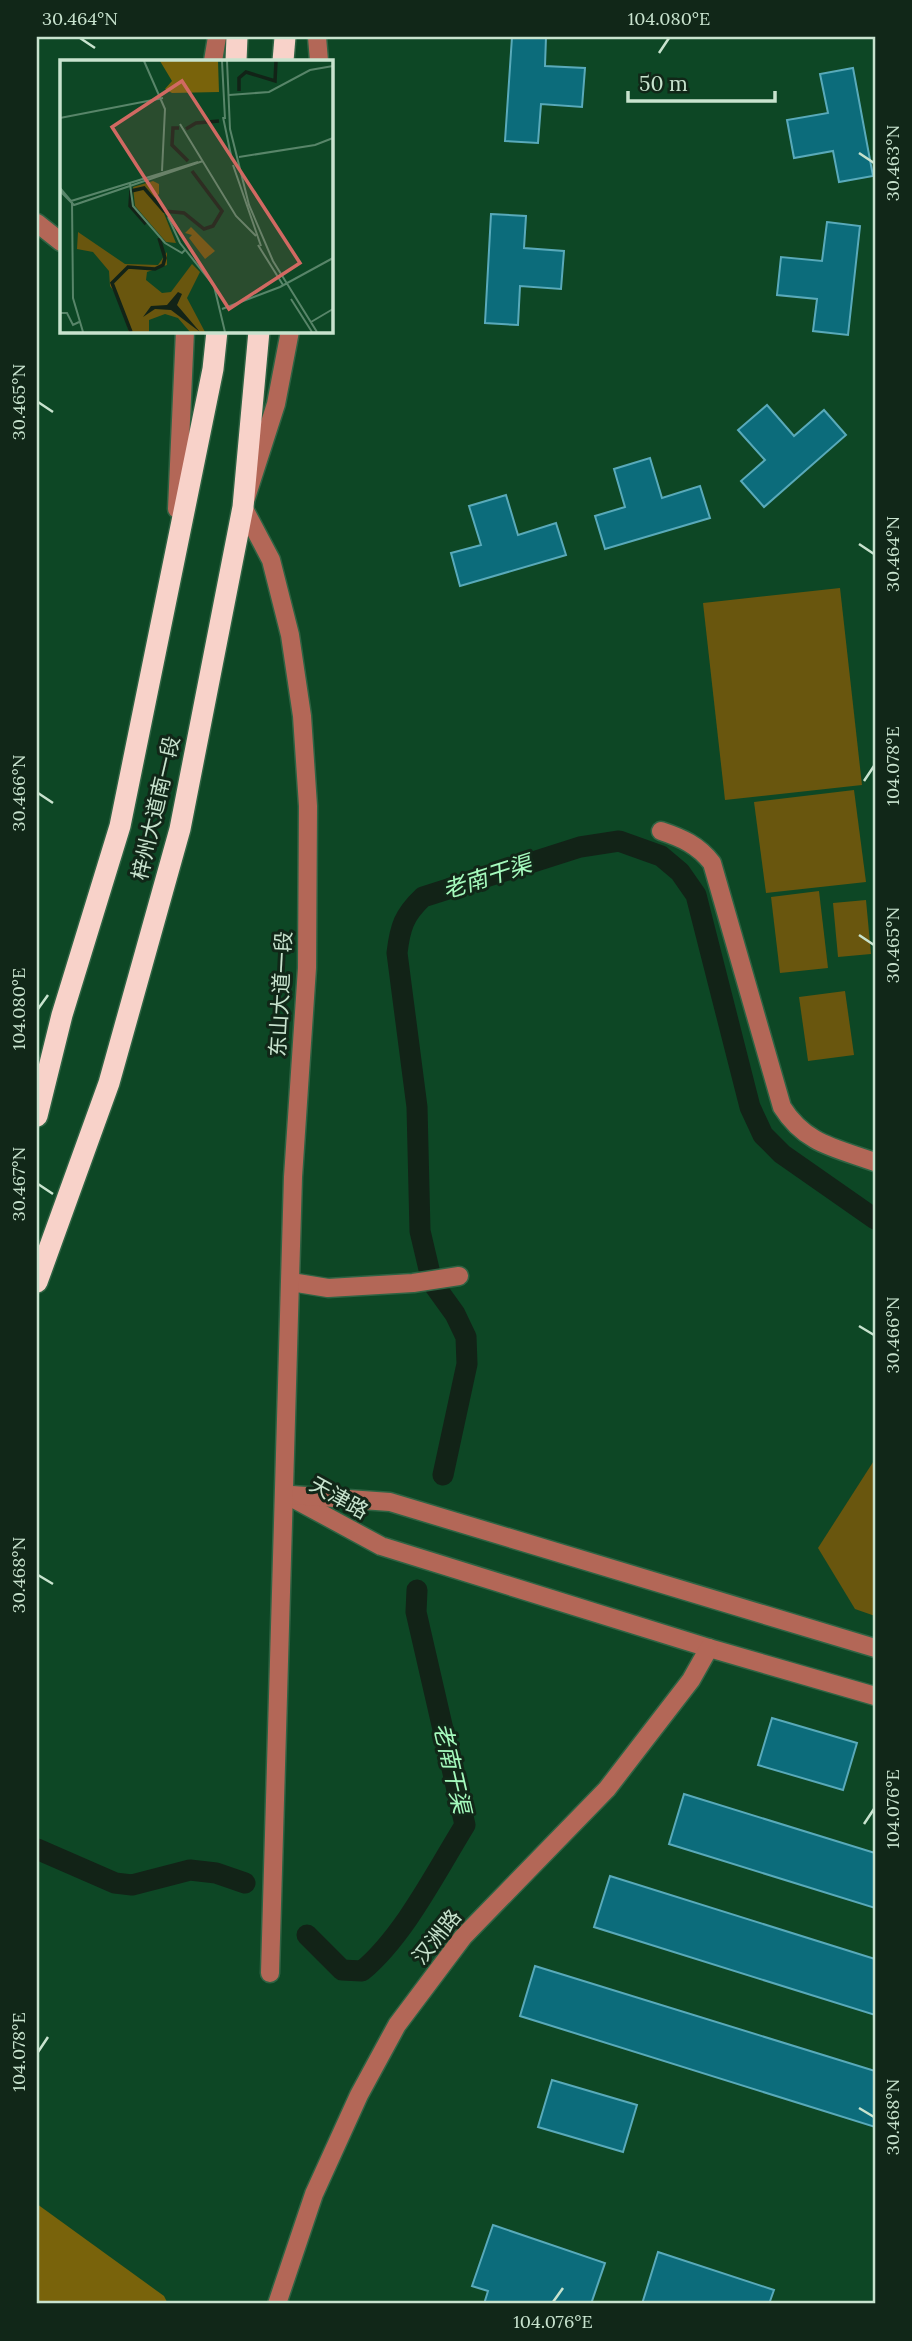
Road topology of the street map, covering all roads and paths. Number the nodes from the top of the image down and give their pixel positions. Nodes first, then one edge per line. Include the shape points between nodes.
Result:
1 (217, 37) edge
2 (237, 37) edge
3 (285, 37) edge
4 (317, 37) edge
5 (214, 60) edge
6 (236, 60) edge
7 (283, 60) edge
8 (319, 60) edge
9 (37, 223) edge
10 (60, 241) edge
11 (185, 332) edge
12 (217, 332) edge
13 (259, 332) edge
14 (290, 332) edge
15 (243, 507) junction
16 (176, 548) junction
17 (661, 831) dead end
18 (37, 1116) edge
19 (875, 1163) edge
20 (459, 1276) dead end
21 (37, 1282) edge
22 (291, 1282) junction
23 (285, 1494) junction
24 (709, 1647) junction
25 (875, 1648) edge
26 (875, 1696) edge
27 (270, 1973) dead end
28 (277, 2304) edge

1 - 5 street
2 - 6 highway
3 - 7 highway
4 - 8 street
9 - 10 street
11 - 16 street
12 - 16 highway, 梓州大道南一段
13 - 15 highway, 梓州大道南一段
14 - 15 street via 276,404
15 - 21 highway, 梓州大道南一段 via 180,829 109,1083
15 - 22 street, 东山大道一段 via 271,560 289,635 302,716 308,806 307,968
16 - 18 highway, 梓州大道南一段 via 120,826 62,1014
17 - 19 street via 687,840 712,863 782,1107 804,1135
20 - 22 street via 328,1288
22 - 23 street, 东山大道一段
23 - 24 street, 天津路 via 381,1546
23 - 25 street, 天津路 via 390,1502
23 - 27 street, 东山大道一段
24 - 26 street, 天津路
24 - 28 street, 汉洲路 via 691,1680 607,1789 463,1937 397,2025 314,2194

